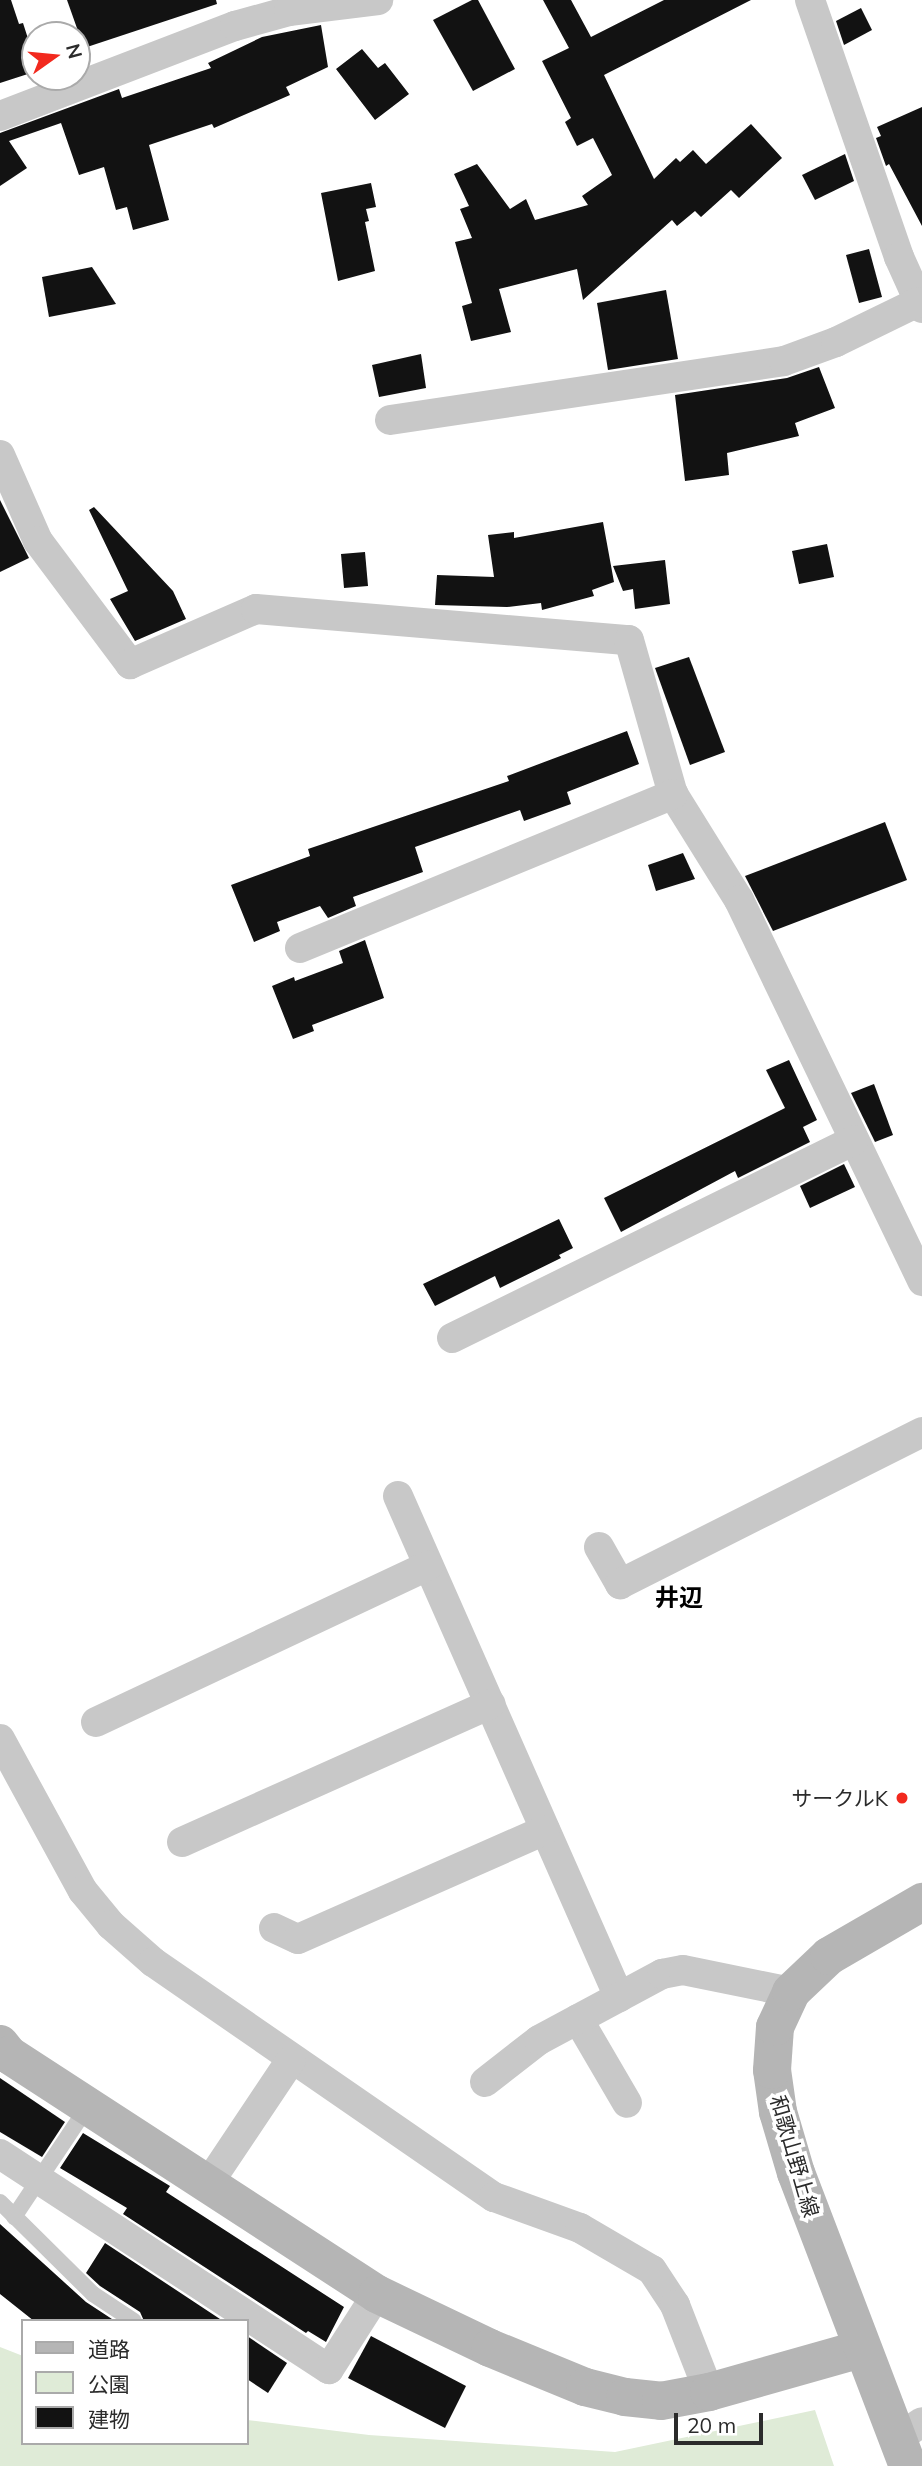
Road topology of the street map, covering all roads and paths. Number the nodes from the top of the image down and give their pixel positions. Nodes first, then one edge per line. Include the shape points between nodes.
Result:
1 (378, 0) edge
2 (810, 0) edge
3 (285, 5) edge
4 (0, 116) edge
5 (911, 251) edge
6 (920, 305) edge
7 (390, 420) dead end
8 (0, 455) edge
9 (673, 794) junction
10 (300, 948) dead end
11 (854, 1140) junction
12 (922, 1281) edge
13 (452, 1338) dead end
14 (922, 1432) edge
15 (398, 1496) dead end
16 (599, 1547) dead end
17 (428, 1566) junction
18 (490, 1704) junction
19 (96, 1722) dead end
20 (0, 1739) edge
21 (8, 1769) edge
22 (545, 1829) junction
23 (182, 1842) dead end
24 (922, 1902) edge
25 (274, 1928) dead end
26 (792, 1992) junction
27 (619, 1997) junction
28 (578, 2019) junction
29 (0, 2044) edge
30 (291, 2060) junction
31 (485, 2082) dead end
32 (627, 2103) dead end
33 (88, 2106) junction
34 (0, 2154) edge
35 (38, 2179) junction
36 (208, 2184) junction
37 (0, 2202) edge
38 (13, 2217) junction
39 (377, 2294) junction
40 (131, 2319) edge
41 (862, 2348) junction
42 (709, 2392) junction
43 (909, 2442) edge

1 - 3 street
2 - 5 street
3 - 4 street
5 - 6 street
6 - 7 street via 784,361
8 - 9 street via 38,541 130,664 256,609 629,640
9 - 10 street
9 - 11 street via 739,900
11 - 12 street
11 - 13 street
14 - 16 street via 620,1584
15 - 17 street
17 - 18 street
17 - 19 street
18 - 22 street
18 - 23 street
20 - 21 street
21 - 30 street via 83,1891 111,1925 152,1962
22 - 25 street via 298,1939
22 - 27 street
24 - 26 street, 和歌山野上線 via 829,1956
26 - 27 street via 683,1970 662,1974
26 - 41 street, 和歌山野上線 via 775,2027 772,2070 778,2112 796,2174
27 - 28 street
28 - 31 street via 538,2040
28 - 32 street
29 - 33 street via 9,2055
30 - 36 street
30 - 42 street via 494,2197 580,2228 652,2270 674,2305
33 - 35 lane
33 - 36 street
34 - 35 street
35 - 38 lane
35 - 39 street via 329,2369
36 - 39 street
37 - 38 lane
38 - 40 lane via 93,2294
39 - 42 street via 584,2387 661,2401
41 - 42 street
41 - 43 street, 和歌山野上線

